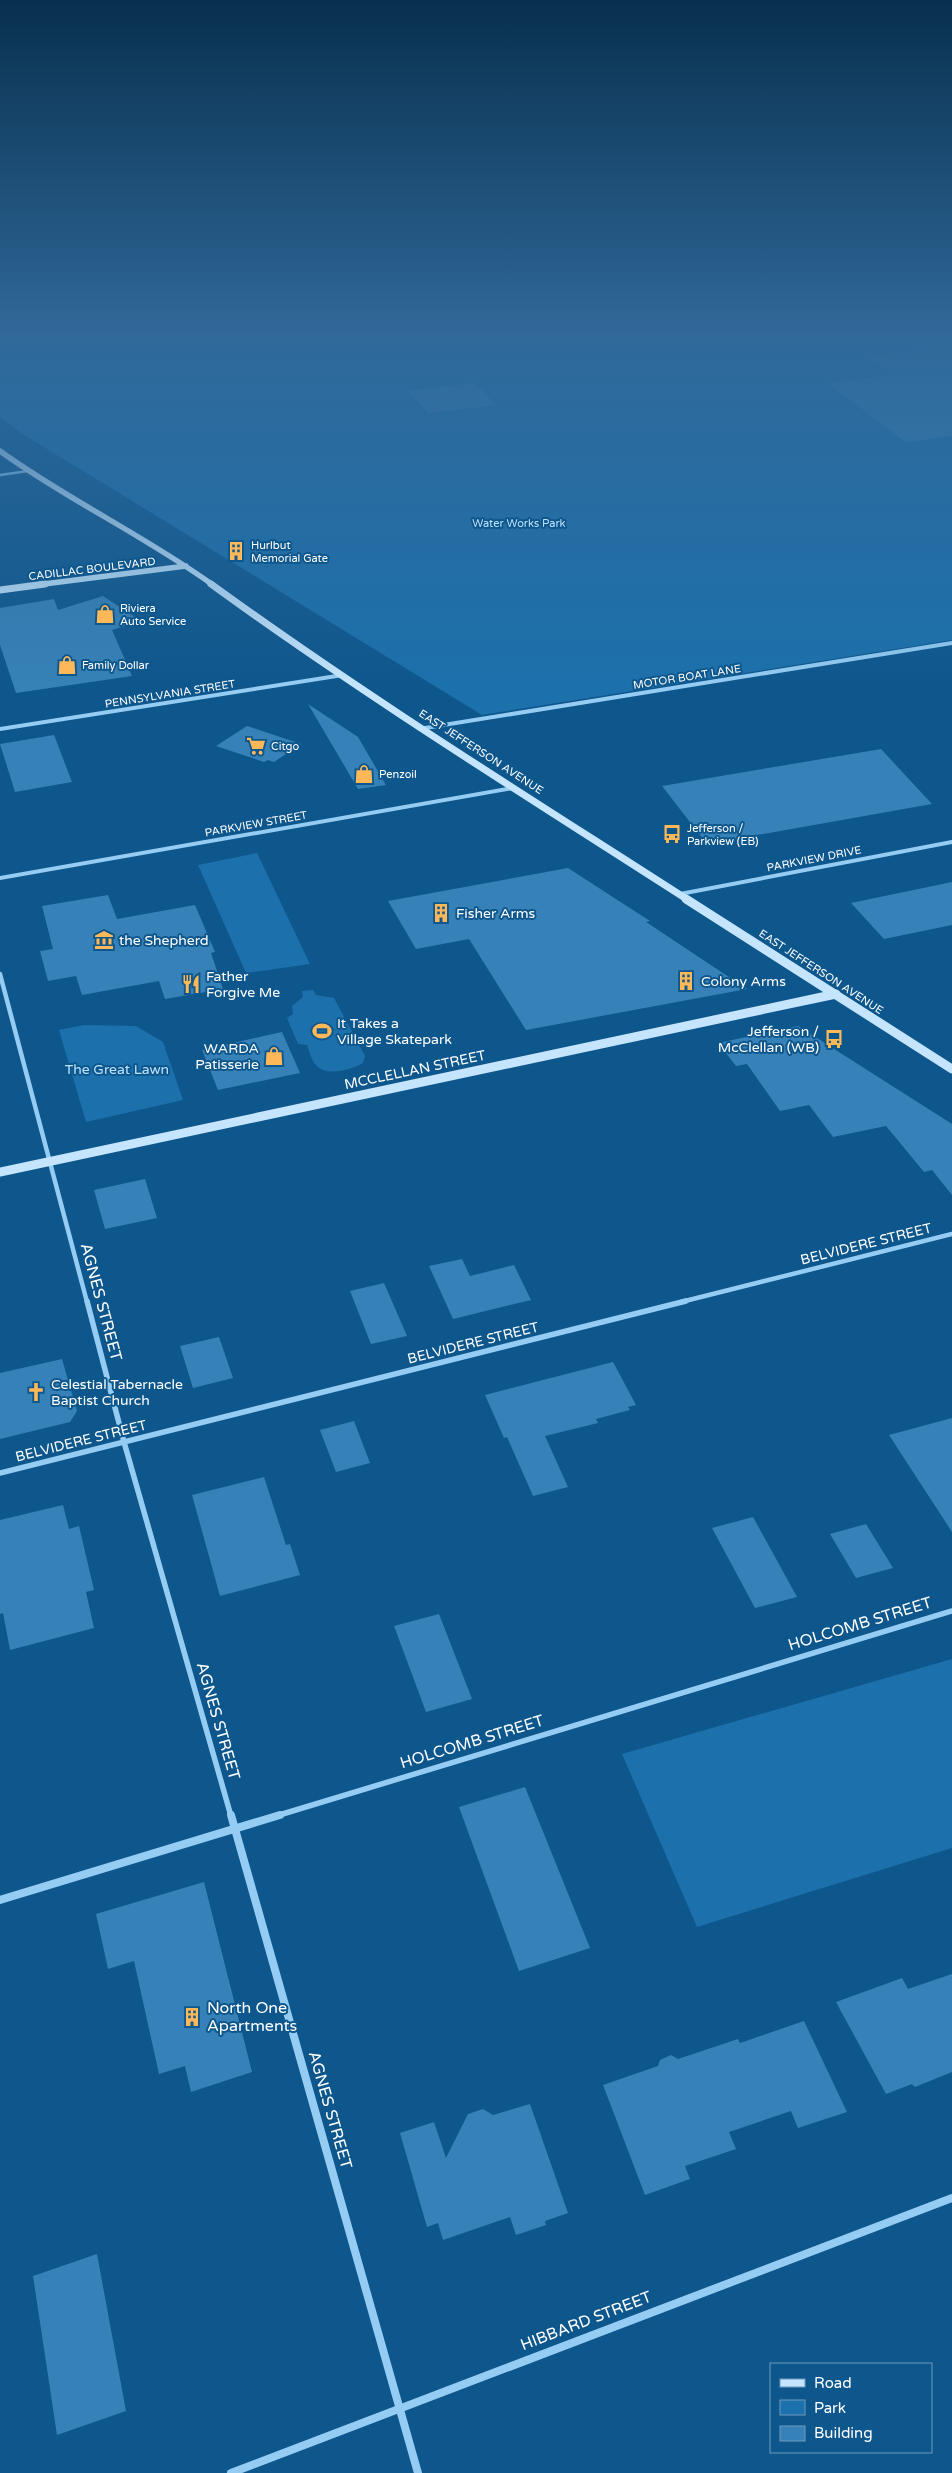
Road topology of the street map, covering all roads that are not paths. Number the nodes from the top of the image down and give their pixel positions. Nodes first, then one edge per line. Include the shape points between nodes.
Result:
1 (5, 454) edge
2 (28, 471) junction
3 (0, 475) edge
4 (186, 566) junction
5 (0, 590) edge
6 (952, 643) edge
7 (343, 675) junction
8 (425, 728) junction
9 (0, 729) edge
10 (514, 788) junction
11 (952, 842) edge
12 (0, 878) edge
13 (680, 894) junction
14 (0, 974) edge
15 (836, 994) junction
16 (952, 1069) edge
17 (50, 1162) junction
18 (0, 1172) edge
19 (952, 1234) edge
20 (124, 1442) junction
21 (0, 1472) edge
22 (952, 1611) edge
23 (234, 1828) junction
24 (0, 1900) edge
25 (952, 2198) edge
26 (401, 2408) junction
27 (231, 2473) edge
28 (418, 2473) edge

1 - 2 main road, EAST JEFFERSON AVENUE
2 - 3 street
2 - 4 main road, EAST JEFFERSON AVENUE
4 - 5 main road, CADILLAC BOULEVARD
4 - 7 main road, EAST JEFFERSON AVENUE
6 - 8 street, MOTOR BOAT LANE
7 - 8 main road, EAST JEFFERSON AVENUE
7 - 9 street, PENNSYLVANIA STREET
8 - 10 main road, EAST JEFFERSON AVENUE
10 - 12 street, PARKVIEW STREET
10 - 13 main road, EAST JEFFERSON AVENUE
11 - 13 street, PARKVIEW DRIVE
13 - 15 main road, EAST JEFFERSON AVENUE
14 - 17 street, AGNES STREET
15 - 16 main road, EAST JEFFERSON AVENUE
15 - 17 main road, MCCLELLAN STREET
17 - 18 main road, MCCLELLAN STREET
17 - 20 street, AGNES STREET
19 - 20 street, BELVIDERE STREET
20 - 21 street, BELVIDERE STREET
20 - 23 street, AGNES STREET
22 - 23 street, HOLCOMB STREET
23 - 24 street, HOLCOMB STREET
23 - 26 street, AGNES STREET
25 - 26 street, HIBBARD STREET
26 - 27 street, HIBBARD STREET
26 - 28 street, AGNES STREET

